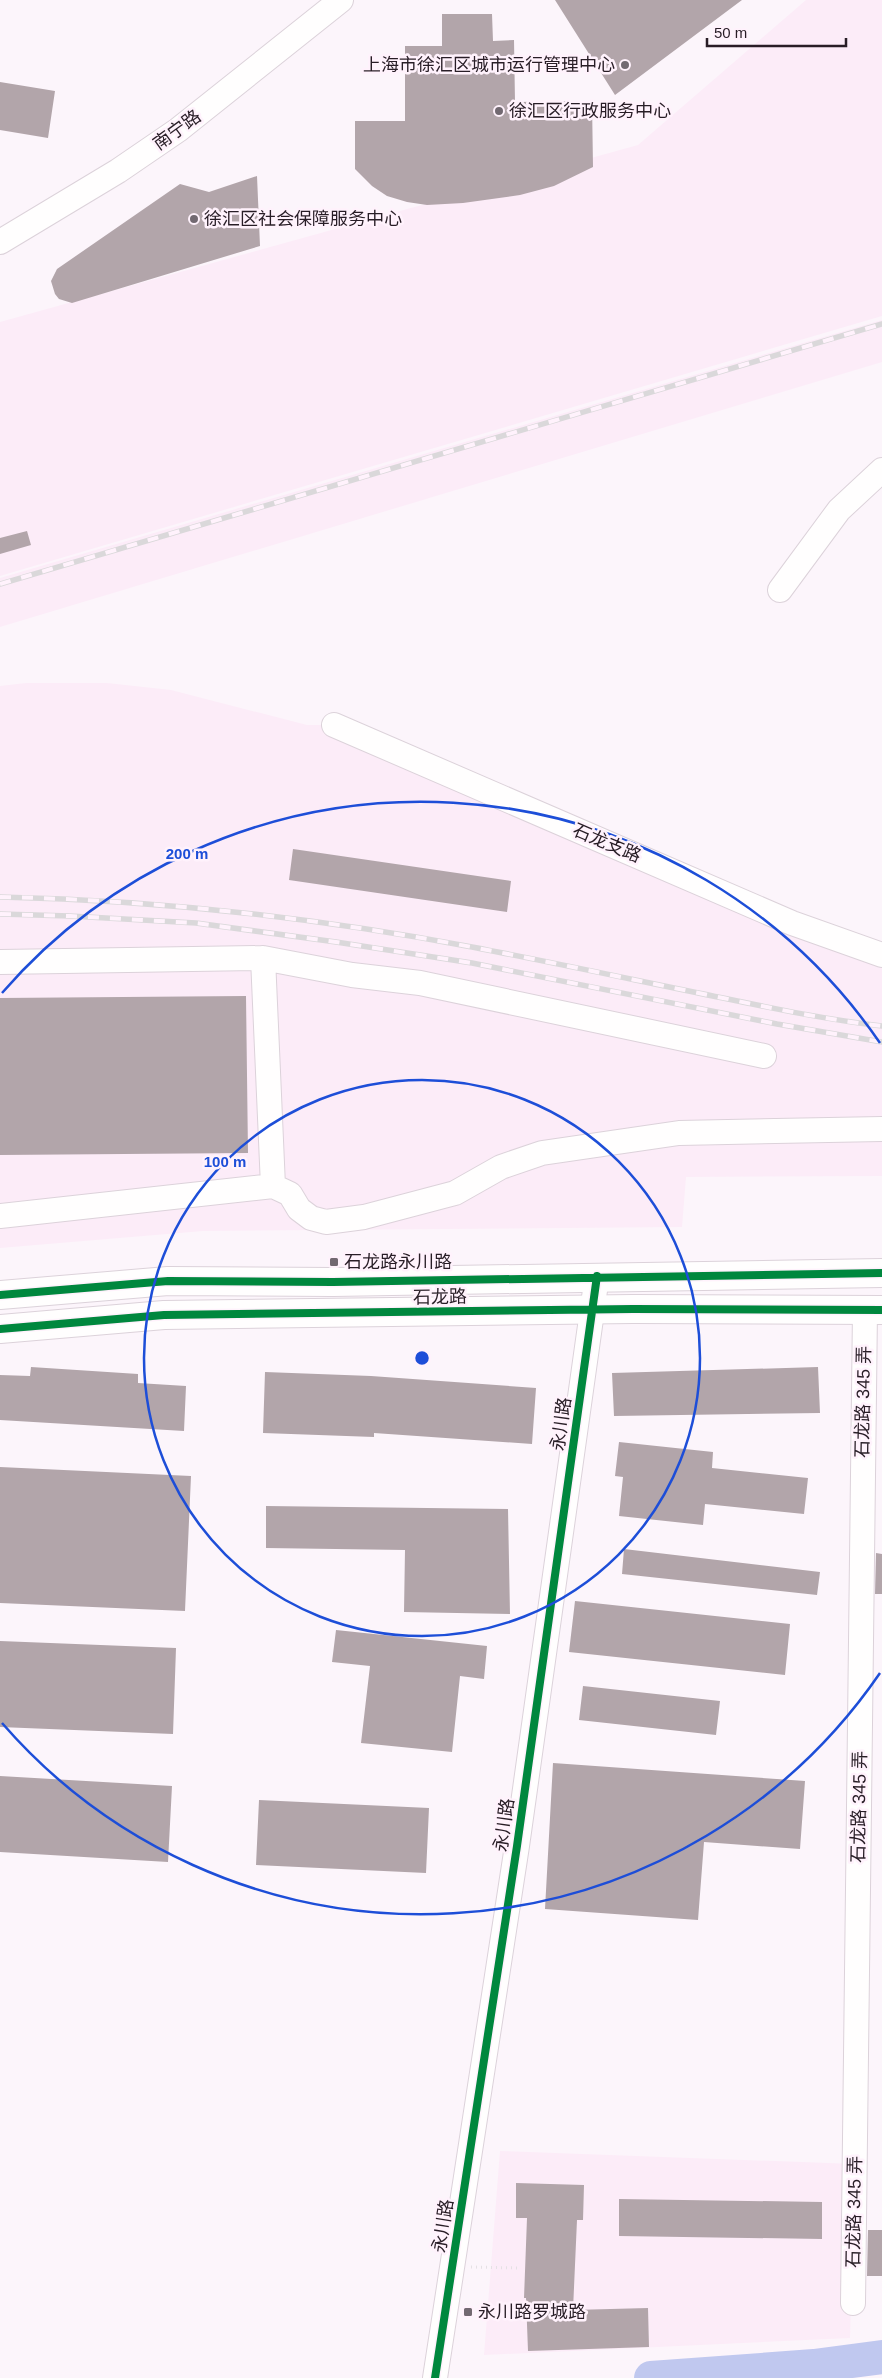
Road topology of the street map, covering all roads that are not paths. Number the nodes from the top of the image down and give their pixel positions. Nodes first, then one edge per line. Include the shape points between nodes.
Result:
1 (342, 0) edge
2 (0, 242) edge
3 (882, 470) edge
4 (780, 590) dead end
5 (334, 725) dead end
6 (882, 955) edge
7 (263, 958) junction
8 (0, 962) edge
9 (764, 1056) dead end
10 (882, 1129) edge
11 (273, 1186) junction
12 (0, 1216) edge
13 (882, 1273) edge
14 (597, 1276) junction
15 (0, 1294) edge
16 (592, 1310) junction
17 (873, 1310) edge
18 (0, 1329) edge
19 (853, 2303) dead end
20 (435, 2378) edge

1 - 2 street, 南宁路 via 178,130 118,171
3 - 4 street via 839,510
5 - 6 street, 石龙支路 via 792,923
7 - 8 street
7 - 9 street via 352,975 420,983
7 - 11 street
10 - 11 street via 680,1133 542,1152 501,1167 455,1193 364,1217 326,1222 311,1218 290,1194
11 - 12 street
13 - 14 main road, 石龙路
14 - 15 main road, 石龙路 via 333,1282 168,1281
14 - 16 street, 永川路
16 - 17 main road, 石龙路
16 - 18 main road, 石龙路 via 164,1315
16 - 20 street, 永川路 via 517,1846
17 - 19 street, 石龙路 345 弄

